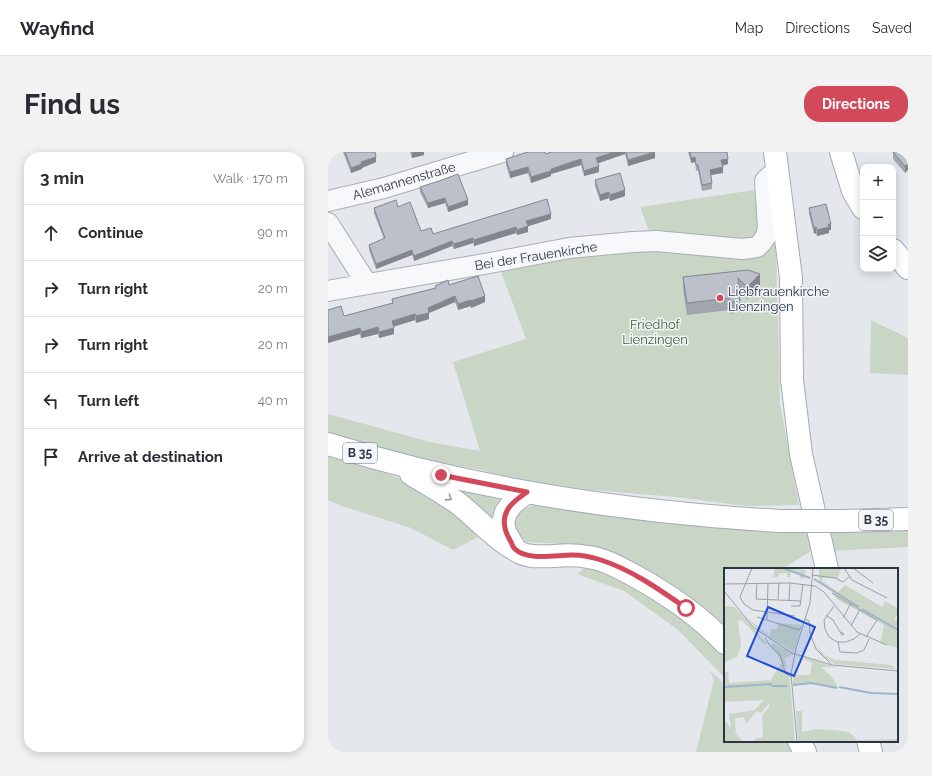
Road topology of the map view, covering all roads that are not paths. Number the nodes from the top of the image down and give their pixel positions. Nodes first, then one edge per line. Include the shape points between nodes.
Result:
1 (504, 152) edge
2 (775, 152) edge
3 (841, 152) edge
4 (778, 174) junction
5 (328, 201) edge
6 (860, 203) edge
7 (328, 223) edge
8 (896, 254) edge
9 (908, 268) edge
10 (368, 284) junction
11 (328, 291) edge
12 (328, 444) edge
13 (392, 463) junction
14 (527, 492) junction
15 (908, 519) edge
16 (515, 549) junction
17 (827, 568) edge
18 (724, 642) edge

1 - 5 street, Alemannenstraße via 384,188
2 - 4 main road
3 - 6 main road via 853,191
4 - 10 street, Bei der Frauenkirche via 770,176 765,181 768,228 766,236 757,247 742,249 656,241 569,248
4 - 17 main road via 791,278 792,387 801,454
7 - 10 street
8 - 9 main road
10 - 11 street, Bei der Frauenkirche
12 - 13 main road, B 35
13 - 14 main road, B 35
13 -> 16 main road via 459,504 495,536
14 - 15 main road, B 35, bridge via 592,503 704,516 780,521
14 - 16 main road via 512,503 506,512 505,532
16 - 18 main road via 522,554 573,555 612,564 647,582 680,604

